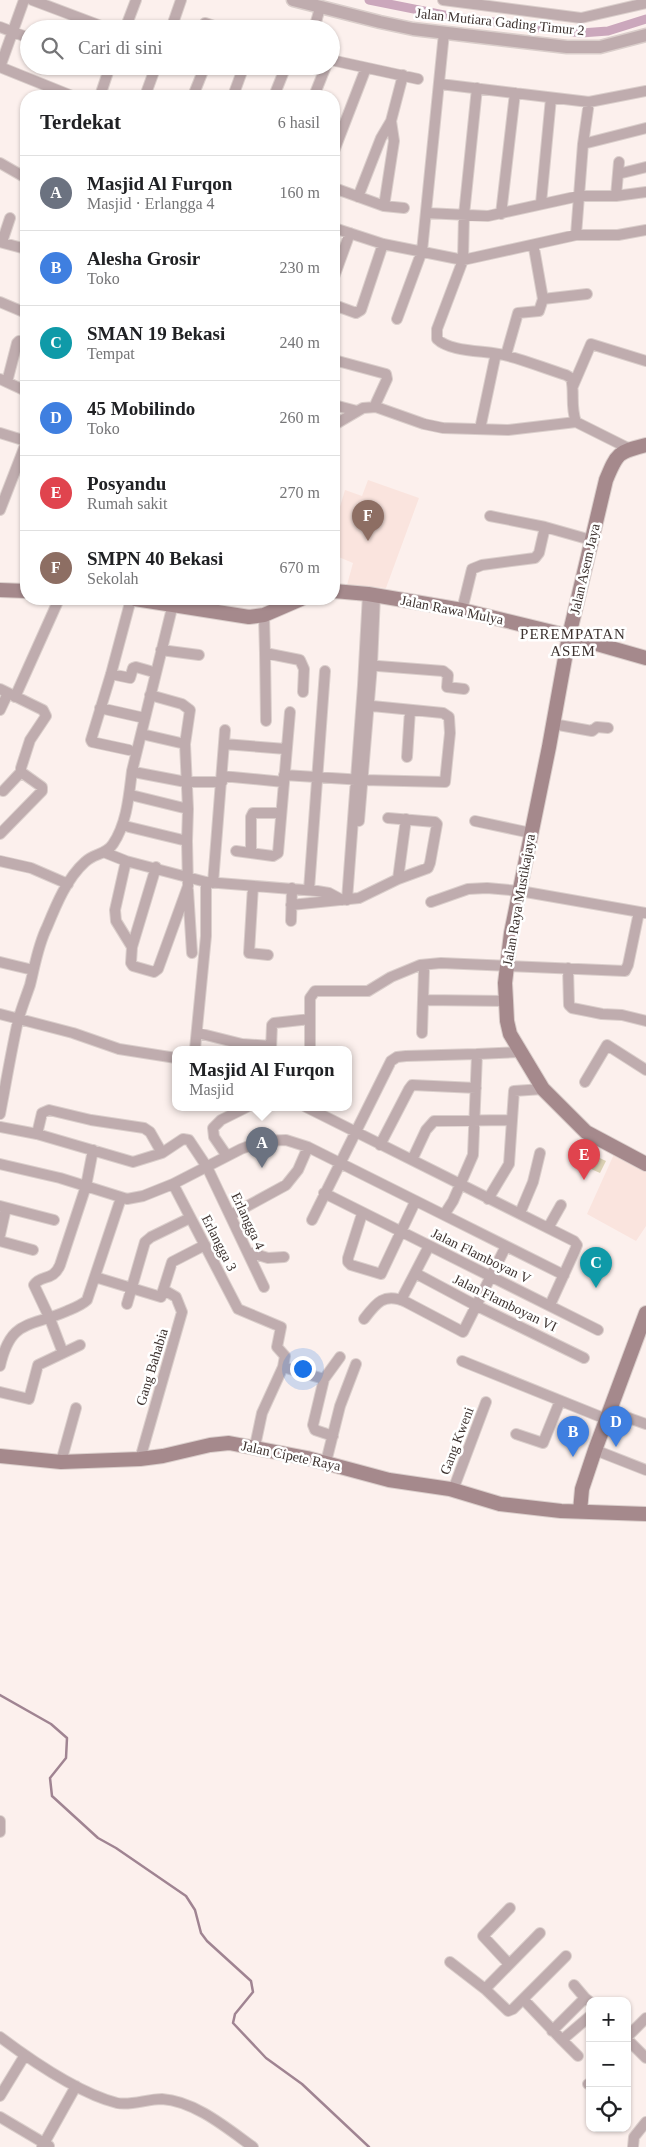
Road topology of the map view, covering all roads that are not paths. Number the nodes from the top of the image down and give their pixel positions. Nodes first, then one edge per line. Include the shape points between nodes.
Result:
1 (24, 0) edge
2 (32, 0) edge
3 (136, 0) edge
4 (182, 0) edge
5 (293, 0) edge
6 (443, 0) edge
7 (646, 3) edge
8 (320, 8) junction
9 (85, 20) edge
10 (128, 20) edge
11 (174, 20) edge
12 (317, 20) edge
13 (0, 26) edge
14 (13, 31) junction
15 (444, 33) junction
16 (20, 34) edge
17 (646, 35) edge
18 (340, 62) edge
19 (0, 67) edge
20 (366, 68) junction
21 (108, 75) edge
22 (153, 75) edge
23 (201, 75) edge
24 (241, 75) edge
25 (282, 75) edge
26 (322, 75) edge
27 (403, 75) junction
28 (418, 79) dead end
29 (440, 84) junction
30 (477, 88) junction
31 (57, 90) edge
32 (102, 90) edge
33 (147, 90) edge
34 (195, 90) edge
35 (235, 90) edge
36 (276, 90) edge
37 (316, 90) edge
38 (646, 90) edge
39 (515, 93) junction
40 (551, 98) junction
41 (589, 102) junction
42 (391, 121) junction
43 (646, 128) edge
44 (340, 135) edge
45 (583, 144) junction
46 (619, 162) dead end
47 (0, 163) edge
48 (646, 167) edge
49 (618, 174) junction
50 (20, 175) edge
51 (340, 190) edge
52 (646, 192) edge
53 (579, 196) junction
54 (616, 196) junction
55 (358, 197) junction
56 (541, 203) junction
57 (384, 206) junction
58 (404, 208) dead end
59 (426, 213) junction
60 (501, 214) junction
61 (464, 215) junction
62 (10, 218) dead end
63 (340, 230) edge
64 (646, 230) edge
65 (350, 234) junction
66 (576, 234) junction
67 (1, 242) edge
68 (384, 244) junction
69 (20, 247) edge
70 (534, 248) dead end
71 (422, 250) junction
72 (462, 260) junction
73 (340, 261) edge
74 (587, 294) dead end
75 (543, 299) junction
76 (0, 302) edge
77 (340, 307) edge
78 (20, 310) edge
79 (397, 319) dead end
80 (20, 342) edge
81 (506, 355) junction
82 (495, 358) dead end
83 (646, 361) edge
84 (340, 362) edge
85 (3, 381) edge
86 (573, 386) junction
87 (20, 388) edge
88 (340, 407) edge
89 (376, 407) junction
90 (357, 411) junction
91 (340, 421) edge
92 (576, 422) junction
93 (480, 429) junction
94 (0, 433) edge
95 (20, 440) edge
96 (646, 445) edge
97 (630, 449) junction
98 (20, 458) edge
99 (0, 510) edge
100 (490, 516) dead end
101 (545, 527) junction
102 (591, 540) junction
103 (0, 590) edge
104 (20, 591) edge
105 (340, 592) edge
106 (371, 595) junction
107 (56, 605) edge
108 (129, 605) edge
109 (173, 605) edge
110 (180, 605) edge
111 (283, 605) edge
112 (462, 610) junction
113 (264, 615) junction
114 (566, 631) junction
115 (161, 650) junction
116 (265, 652) junction
117 (199, 655) dead end
118 (646, 658) edge
119 (368, 665) junction
120 (325, 670) dead end
121 (150, 671) dead end
122 (111, 674) junction
123 (464, 689) dead end
124 (303, 692) dead end
125 (8, 693) edge
126 (150, 695) junction
127 (366, 706) junction
128 (100, 708) junction
129 (0, 710) edge
130 (410, 710) junction
131 (290, 712) dead end
132 (140, 716) dead end
133 (266, 721) dead end
134 (553, 724) junction
135 (608, 728) dead end
136 (226, 730) dead end
137 (146, 735) dead end
138 (184, 744) junction
139 (224, 744) junction
140 (286, 749) junction
141 (129, 750) dead end
142 (407, 757) dead end
143 (21, 772) junction
144 (139, 773) dead end
145 (318, 776) junction
146 (222, 779) junction
147 (284, 779) junction
148 (359, 780) junction
149 (186, 782) junction
150 (3, 791) dead end
151 (135, 796) dead end
152 (188, 809) junction
153 (281, 814) junction
154 (388, 818) dead end
155 (406, 819) junction
156 (476, 821) dead end
157 (129, 827) dead end
158 (531, 833) junction
159 (0, 834) edge
160 (187, 842) junction
161 (236, 851) dead end
162 (251, 852) junction
163 (106, 853) junction
164 (126, 860) junction
165 (0, 861) edge
166 (156, 867) junction
167 (398, 878) junction
168 (188, 881) junction
169 (210, 882) junction
170 (68, 884) junction
171 (253, 886) junction
172 (292, 888) junction
173 (309, 890) junction
174 (520, 891) junction
175 (348, 899) junction
176 (431, 902) dead end
177 (291, 905) junction
178 (642, 912) edge
179 (291, 921) dead end
180 (132, 947) junction
181 (192, 954) dead end
182 (268, 955) dead end
183 (0, 962) edge
184 (507, 964) junction
185 (568, 968) junction
186 (33, 970) junction
187 (424, 970) dead end
188 (424, 1000) junction
189 (506, 1001) junction
190 (0, 1014) edge
191 (310, 1019) junction
192 (18, 1020) junction
193 (646, 1021) edge
194 (198, 1033) junction
195 (422, 1033) dead end
196 (196, 1046) edge
197 (256, 1046) edge
198 (271, 1046) edge
199 (310, 1046) edge
200 (520, 1052) junction
201 (477, 1054) junction
202 (172, 1057) edge
203 (646, 1070) edge
204 (4, 1072) edge
205 (585, 1082) dead end
206 (476, 1088) junction
207 (543, 1089) junction
208 (239, 1111) edge
209 (314, 1111) edge
210 (0, 1114) edge
211 (511, 1120) junction
212 (474, 1122) junction
213 (0, 1128) edge
214 (355, 1132) junction
215 (37, 1134) junction
216 (380, 1145) junction
217 (308, 1147) junction
218 (93, 1150) junction
219 (162, 1153) junction
220 (540, 1153) dead end
221 (227, 1156) junction
222 (412, 1160) junction
223 (338, 1163) junction
224 (0, 1164) edge
225 (646, 1164) edge
226 (206, 1167) junction
227 (173, 1184) junction
228 (461, 1185) junction
229 (86, 1186) junction
230 (324, 1193) junction
231 (121, 1198) junction
232 (488, 1199) junction
233 (415, 1202) junction
234 (561, 1205) dead end
235 (3, 1207) edge
236 (520, 1213) junction
237 (362, 1214) junction
238 (230, 1215) junction
239 (444, 1215) junction
240 (190, 1218) junction
241 (54, 1220) dead end
242 (312, 1220) dead end
243 (548, 1228) junction
244 (401, 1231) junction
245 (0, 1235) edge
246 (0, 1241) edge
247 (205, 1245) junction
248 (429, 1246) junction
249 (506, 1246) junction
250 (33, 1250) dead end
251 (248, 1252) junction
252 (284, 1257) dead end
253 (415, 1273) junction
254 (490, 1275) junction
255 (564, 1275) junction
256 (95, 1277) junction
257 (132, 1288) junction
258 (264, 1288) dead end
259 (164, 1290) junction
260 (401, 1300) junction
261 (127, 1304) dead end
262 (476, 1305) junction
263 (550, 1305) junction
264 (646, 1313) edge
265 (50, 1319) junction
266 (364, 1319) dead end
267 (598, 1330) dead end
268 (80, 1345) dead end
269 (63, 1353) junction
270 (340, 1357) dead end
271 (584, 1358) dead end
272 (462, 1361) dead end
273 (356, 1364) dead end
274 (0, 1366) edge
275 (283, 1367) junction
276 (324, 1379) junction
277 (0, 1392) edge
278 (560, 1401) junction
279 (486, 1402) dead end
280 (76, 1408) dead end
281 (607, 1415) junction
282 (646, 1424) edge
283 (516, 1434) dead end
284 (333, 1436) junction
285 (255, 1446) junction
286 (594, 1450) junction
287 (0, 1456) edge
288 (140, 1459) junction
289 (61, 1462) junction
290 (326, 1462) junction
291 (646, 1470) edge
292 (453, 1490) junction
293 (580, 1511) junction
294 (646, 1514) edge
295 (0, 1821) edge
296 (0, 1832) edge
297 (510, 1908) dead end
298 (540, 1933) dead end
299 (566, 1956) dead end
300 (450, 1962) dead end
301 (509, 1964) junction
302 (574, 1984) dead end
303 (485, 1989) junction
304 (586, 1998) edge
305 (523, 1999) junction
306 (586, 2002) edge
307 (646, 2018) edge
308 (586, 2019) edge
309 (552, 2031) junction
310 (0, 2037) edge
311 (631, 2038) edge
312 (562, 2040) junction
313 (631, 2045) edge
314 (25, 2055) junction
315 (578, 2056) dead end
316 (646, 2058) edge
317 (76, 2086) junction
318 (0, 2096) edge
319 (0, 2118) edge
320 (646, 2122) edge
321 (45, 2146) edge
322 (253, 2147) edge
323 (633, 2147) edge

1 - 14 street
2 - 9 street
3 - 10 street
4 - 11 street
5 - 8 street, Jalan Mutiara Gading Timur 2
6 - 7 street via 581,18
8 - 12 street
8 - 15 street, Jalan Mutiara Gading Timur 2
13 - 14 street
14 - 16 street
14 - 19 street
15 - 17 street, Jalan Mutiara Gading Timur 2 via 600,47
15 - 29 street
18 - 20 street
19 - 31 street
20 - 27 street
20 - 44 street
21 - 32 street
22 - 33 street
23 - 34 street
24 - 35 street
25 - 36 street
26 - 37 street
27 - 28 street
27 - 42 street
29 - 30 street
29 - 59 street
30 - 39 street
30 - 61 street
38 - 41 street
39 - 40 street
39 - 60 street
40 - 41 street
40 - 56 street
41 - 45 street
42 - 55 street
42 - 57 street via 394,141
43 - 45 street
45 - 53 street
46 - 49 street
47 - 50 street
48 - 49 street
49 - 54 street
51 - 55 street
52 - 54 street
53 - 54 street
53 - 56 street
53 - 66 street
55 - 57 street
56 - 60 street
57 - 58 street
59 - 61 street
59 - 71 street
60 - 61 street
61 - 72 street
62 - 67 street
63 - 65 street
64 - 66 street via 618,235
65 - 68 street
65 - 73 street
66 - 72 street
67 - 69 street
68 - 71 street
68 - 77 street via 361,310 356,313
70 - 75 street
71 - 72 street
71 - 79 street
72 - 81 street via 437,329 437,339 454,347
74 - 75 street
75 - 81 street via 539,310 518,314
76 - 78 street
80 - 85 street
81 - 86 street via 566,375 571,378
82 - 93 street
83 - 86 street via 591,344
84 - 89 street via 386,374
85 - 87 street
86 - 92 street via 572,411
88 - 90 street
89 - 90 street
89 - 93 street via 424,424
90 - 91 street
92 - 93 street via 508,430
92 - 97 street
94 - 95 street
96 - 97 main road, Jalan Asem Jaya
97 - 102 main road, Jalan Asem Jaya via 616,458 606,480
98 - 99 street
100 - 101 street
101 - 102 street
101 - 112 street via 535,558 472,569
102 - 114 main road, Jalan Asem Jaya
103 - 104 main road
105 - 106 main road, Jalan Rawa Mulya
106 - 112 main road, Jalan Rawa Mulya
106 - 119 street
107 - 125 street
108 - 122 street
109 - 115 street
110 - 113 main road via 241,616
111 - 113 main road
112 - 114 main road, Jalan Rawa Mulya
113 - 116 street
114 - 118 main road
114 - 134 main road, Jalan Raya Mustikajaya
115 - 117 street
115 - 126 street
116 - 124 street via 300,660 304,669
116 - 133 street
119 - 123 street via 443,670 448,675 447,687
119 - 127 street
120 - 145 street
121 - 122 street via 133,668 130,678
122 - 128 street
125 - 129 street
125 - 143 street via 42,710 46,716 27,746
126 - 138 street via 182,704 190,710
126 - 163 street via 121,826
127 - 130 street
127 - 148 street
128 - 132 street
128 - 141 street via 91,741
130 - 142 street
130 - 148 street via 444,713 449,717 445,782
131 - 140 street
134 - 135 street via 592,731 597,727
134 - 158 main road, Jalan Raya Mustikajaya
136 - 139 street
137 - 138 street
138 - 149 street
139 - 140 street
139 - 146 street
140 - 147 street
143 - 150 street
143 - 159 street via 42,787 42,791
144 - 149 street
145 - 147 street
145 - 148 street
145 - 173 street
146 - 147 street
146 - 149 street
146 - 169 street
147 - 153 street
148 - 175 street
149 - 152 street
151 - 152 street
152 - 160 street
153 - 162 street via 277,855
153 - 162 street via 253,813
154 - 155 street
155 - 167 street
155 - 167 street via 435,822 438,828 428,868
156 - 158 street
157 - 160 street
158 - 174 main road, Jalan Raya Mustikajaya
160 - 168 street
161 - 162 street
163 - 164 street
163 - 170 street via 86,860
164 - 166 street
164 - 180 street via 115,910 116,921
165 - 170 street via 31,868
166 - 168 street
166 - 180 street
167 - 175 street via 368,894
168 - 169 street
168 - 180 street via 156,972 133,966
168 - 181 street
169 - 171 street
169 - 194 street
170 - 186 street via 47,926
171 - 172 street
171 - 182 street via 249,953
172 - 173 street
172 - 177 street
173 - 175 street
174 - 176 street via 477,888
174 - 178 street
174 - 184 main road, Jalan Raya Mustikajaya
175 - 177 street
177 - 179 street
178 - 185 street via 625,971
183 - 186 street
184 - 185 street
184 - 189 main road, Jalan Raya Mustikajaya
184 - 191 street via 420,964 368,991 315,991 310,998
185 - 193 street via 569,1005 572,1008
186 - 192 street
187 - 188 street
188 - 189 street
188 - 195 street
189 - 200 main road, Jalan Raya Mustikajaya via 509,1028
190 - 192 street
191 - 198 street via 274,1023
191 - 199 street
192 - 202 street via 73,1033 119,1049
192 - 204 street
194 - 196 street
194 - 197 street
200 - 201 street
200 - 207 main road, Jalan Raya Mustikajaya
201 - 206 street
201 - 214 street via 397,1057 391,1061
203 - 205 street via 607,1045
204 - 210 street
206 - 212 street
206 - 216 street via 412,1086
207 - 211 street via 514,1091
207 - 225 main road, Jalan Raya Mustikajaya via 586,1132
208 - 221 street via 213,1128 214,1137
209 - 214 street
211 - 212 street
211 - 232 street via 510,1164
212 - 222 street via 434,1122 426,1130
212 - 228 street via 473,1155
213 - 215 street, Erlangga 4
214 - 216 street
214 - 223 street
215 - 218 street, Erlangga 4
215 - 219 street via 42,1113 49,1110 144,1128 150,1132
216 - 222 street
217 - 221 street via 286,1140 272,1140 251,1144
217 - 223 street
217 - 238 street via 298,1170 286,1185
218 - 219 street, Erlangga 4 via 133,1162
218 - 229 street
219 - 226 street, Erlangga 4 via 182,1139 189,1140
220 - 236 street via 533,1182
221 - 226 street
222 - 228 street
223 - 230 street
223 - 233 street
224 - 229 street
226 - 227 street
226 - 238 street, Erlangga 4
227 - 231 street via 143,1196
227 - 240 street, Erlangga 3
228 - 232 street
228 - 239 street
229 - 231 street
229 - 265 street via 57,1272 35,1283
230 - 237 street, Jalan Flamboyan V
230 - 242 street
231 - 256 street
232 - 236 street
233 - 239 street
233 - 244 street
234 - 243 street
235 - 241 street
235 - 245 street
236 - 243 street
237 - 244 street, Jalan Flamboyan V
237 - 244 street via 348,1258 351,1265 381,1274
238 - 251 street, Erlangga 4
239 - 249 street
240 - 247 street, Erlangga 3
240 - 257 street via 145,1242
243 - 255 street via 569,1237 577,1245
244 - 248 street, Jalan Flamboyan V
246 - 250 street
247 - 259 street via 172,1262
247 - 275 street, Erlangga 3 via 238,1309 281,1329 277,1347 285,1356
248 - 253 street
248 - 254 street, Jalan Flamboyan V
249 - 254 street
249 - 255 street
251 - 252 street via 268,1258
251 - 258 street, Erlangga 4
253 - 260 street
253 - 262 street, Jalan Flamboyan VI
254 - 262 street
254 - 263 street, Jalan Flamboyan V
255 - 263 street
256 - 257 street
256 - 265 street via 84,1303
257 - 259 street via 159,1297
257 - 261 street
259 - 288 street, Gang Bahabia via 176,1297 182,1312
260 - 262 street via 463,1332
260 - 266 street via 386,1299 376,1303
262 - 271 street, Jalan Flamboyan VI
263 - 267 street, Jalan Flamboyan V
264 - 281 main road
265 - 269 street
265 - 274 street via 14,1333 5,1346
268 - 269 street
269 - 277 street via 38,1365 29,1399
270 - 276 street
272 - 278 street
273 - 284 street
275 - 276 street
275 - 285 street via 262,1414
276 - 284 street via 313,1426 315,1430
278 - 281 street
278 - 283 street via 543,1444
279 - 292 street, Gang Kweni
280 - 289 street
281 - 282 street
281 - 286 main road
284 - 290 street
285 - 288 main road, Jalan Cipete Raya via 221,1444
285 - 290 main road, Jalan Cipete Raya
286 - 291 street
286 - 293 main road via 582,1489
287 - 289 main road, Jalan Cipete Raya
288 - 289 main road, Jalan Cipete Raya
290 - 292 main road, Jalan Cipete Raya via 389,1480
292 - 293 main road, Jalan Cipete Raya via 522,1508
293 - 294 main road, Jalan Cipete Raya
295 - 296 street
297 - 301 street via 483,1936
298 - 301 street
299 - 305 street
300 - 303 street
301 - 303 street
302 - 304 street
303 - 305 street via 508,2011
305 - 309 street
306 - 309 street
307 - 311 street
308 - 312 street
309 - 312 street
310 - 314 street
312 - 315 street
313 - 316 street
314 - 317 street
314 - 318 street
317 - 321 street
317 - 322 street via 118,2103 173,2100 211,2119
319 - 321 street
320 - 323 street via 634,2137

